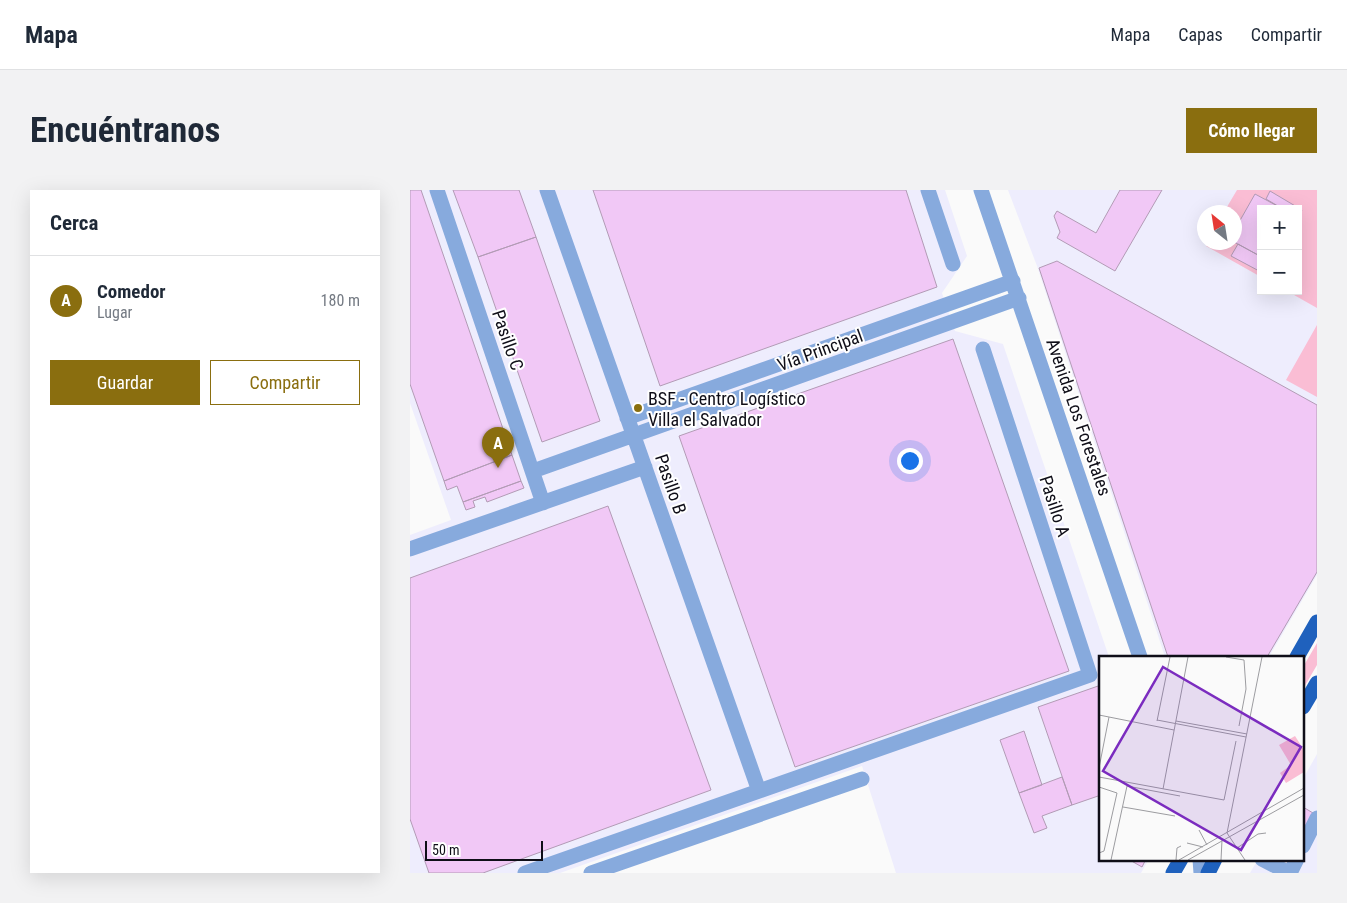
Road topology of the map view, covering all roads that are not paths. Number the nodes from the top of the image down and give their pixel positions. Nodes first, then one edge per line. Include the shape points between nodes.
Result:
1 (437, 190) edge
2 (547, 190) edge
3 (928, 190) edge
4 (981, 190) edge
5 (953, 264) dead end
6 (1013, 281) junction
7 (1019, 298) junction
8 (983, 349) dead end
9 (627, 418) junction
10 (634, 436) junction
11 (645, 467) junction
12 (533, 471) junction
13 (543, 503) junction
14 (410, 549) edge
15 (1317, 622) edge
16 (1140, 656) edge
17 (1298, 656) edge
18 (1317, 683) edge
19 (1304, 705) edge
20 (862, 779) dead end
21 (759, 791) junction
22 (1317, 818) edge
23 (1304, 844) edge
24 (1200, 860) edge
25 (1214, 860) edge
26 (1264, 860) edge
27 (1296, 860) edge
28 (525, 873) edge
29 (591, 873) edge
30 (1201, 873) edge
31 (1208, 873) edge
32 (1289, 873) edge

1 - 12 street, Pasillo C
2 - 9 street, Pasillo B
3 - 5 street
4 - 6 street, Avenida Los Forestales
6 - 7 street, Avenida Los Forestales
6 - 9 street
7 - 10 street, Vía Principal
7 - 16 street, Avenida Los Forestales
8 - 21 street, Pasillo A via 1090,675
9 - 10 street, Pasillo B
10 - 11 street, Pasillo B
10 - 12 street, Vía Principal
11 - 13 street
11 - 21 street, Pasillo B
12 - 13 street, Pasillo C
13 - 14 street
15 - 17 main road
18 - 19 main road
20 - 29 street
21 - 28 street
22 - 23 street
24 - 30 street
25 - 31 main road
26 - 32 street
27 - 32 street

